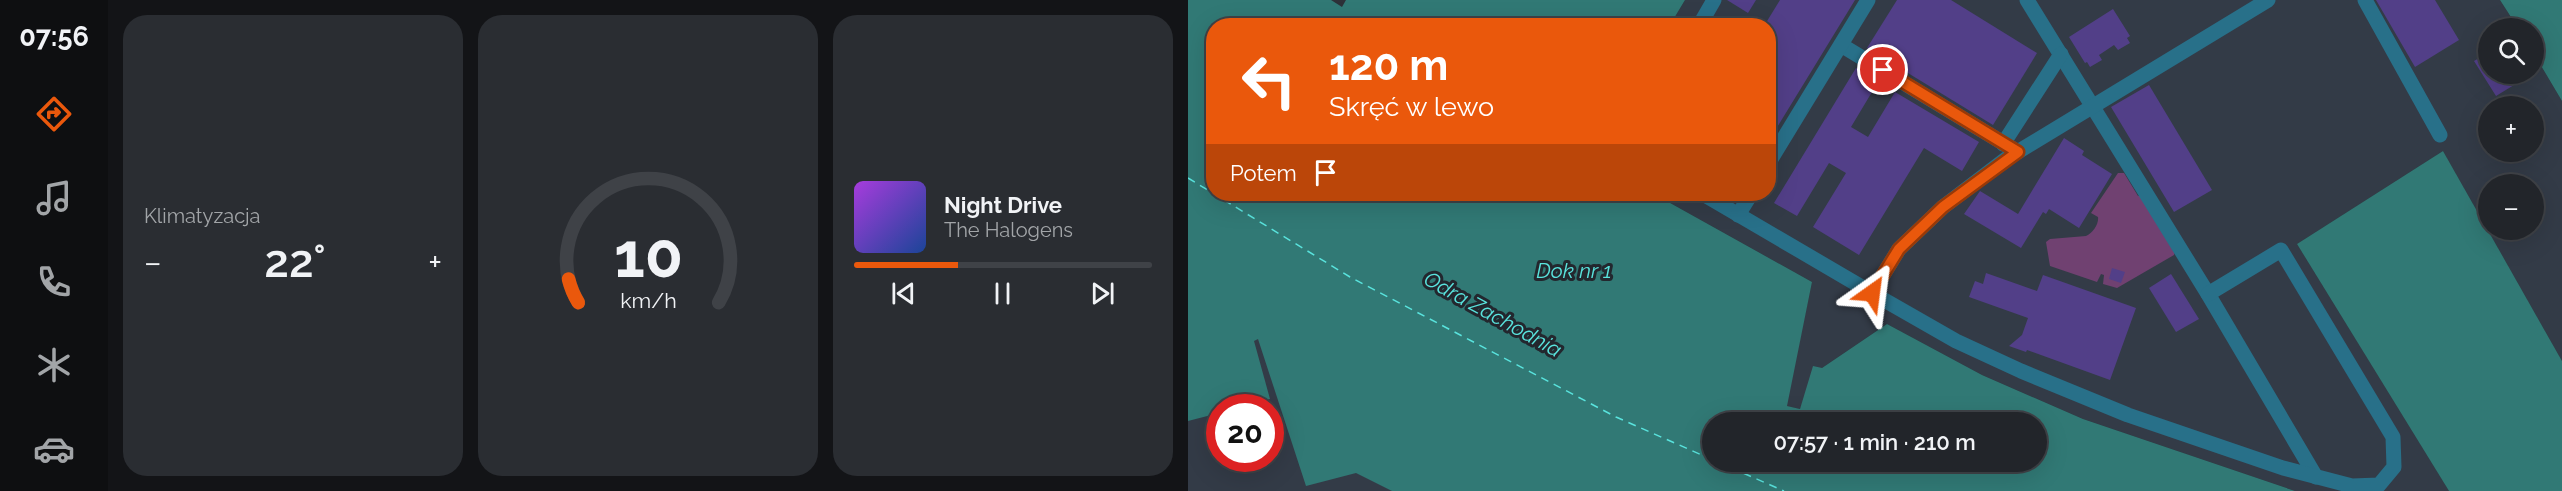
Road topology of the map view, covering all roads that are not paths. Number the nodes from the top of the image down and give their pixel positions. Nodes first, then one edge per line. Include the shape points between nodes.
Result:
1 (1714, 0) edge
2 (1868, 0) edge
3 (2027, 0) edge
4 (2268, 0) edge
5 (2365, 0) edge
6 (1704, 18) edge
7 (1841, 45) junction
8 (2061, 54) junction
9 (2094, 106) junction
10 (2440, 135) dead end
11 (2003, 144) junction
12 (1776, 151) edge
13 (2018, 152) junction
14 (1715, 201) edge
15 (1747, 201) edge
16 (1738, 215) junction
17 (1872, 293) junction
18 (2208, 294) junction
19 (2316, 477) junction

1 - 6 lane
2 - 7 lane
3 - 8 lane
4 - 9 lane
5 - 10 lane
7 - 11 lane
7 - 12 lane
8 - 9 lane
8 - 11 lane
9 - 13 lane
9 - 18 lane
11 - 13 lane
13 - 17 lane via 1943,207 1899,249
14 - 16 lane
15 - 16 lane
16 - 17 lane
17 - 19 lane via 1956,341 2020,371 2128,415
18 - 19 lane
18 - 19 lane via 2281,250 2393,437 2394,467 2379,485 2352,486

